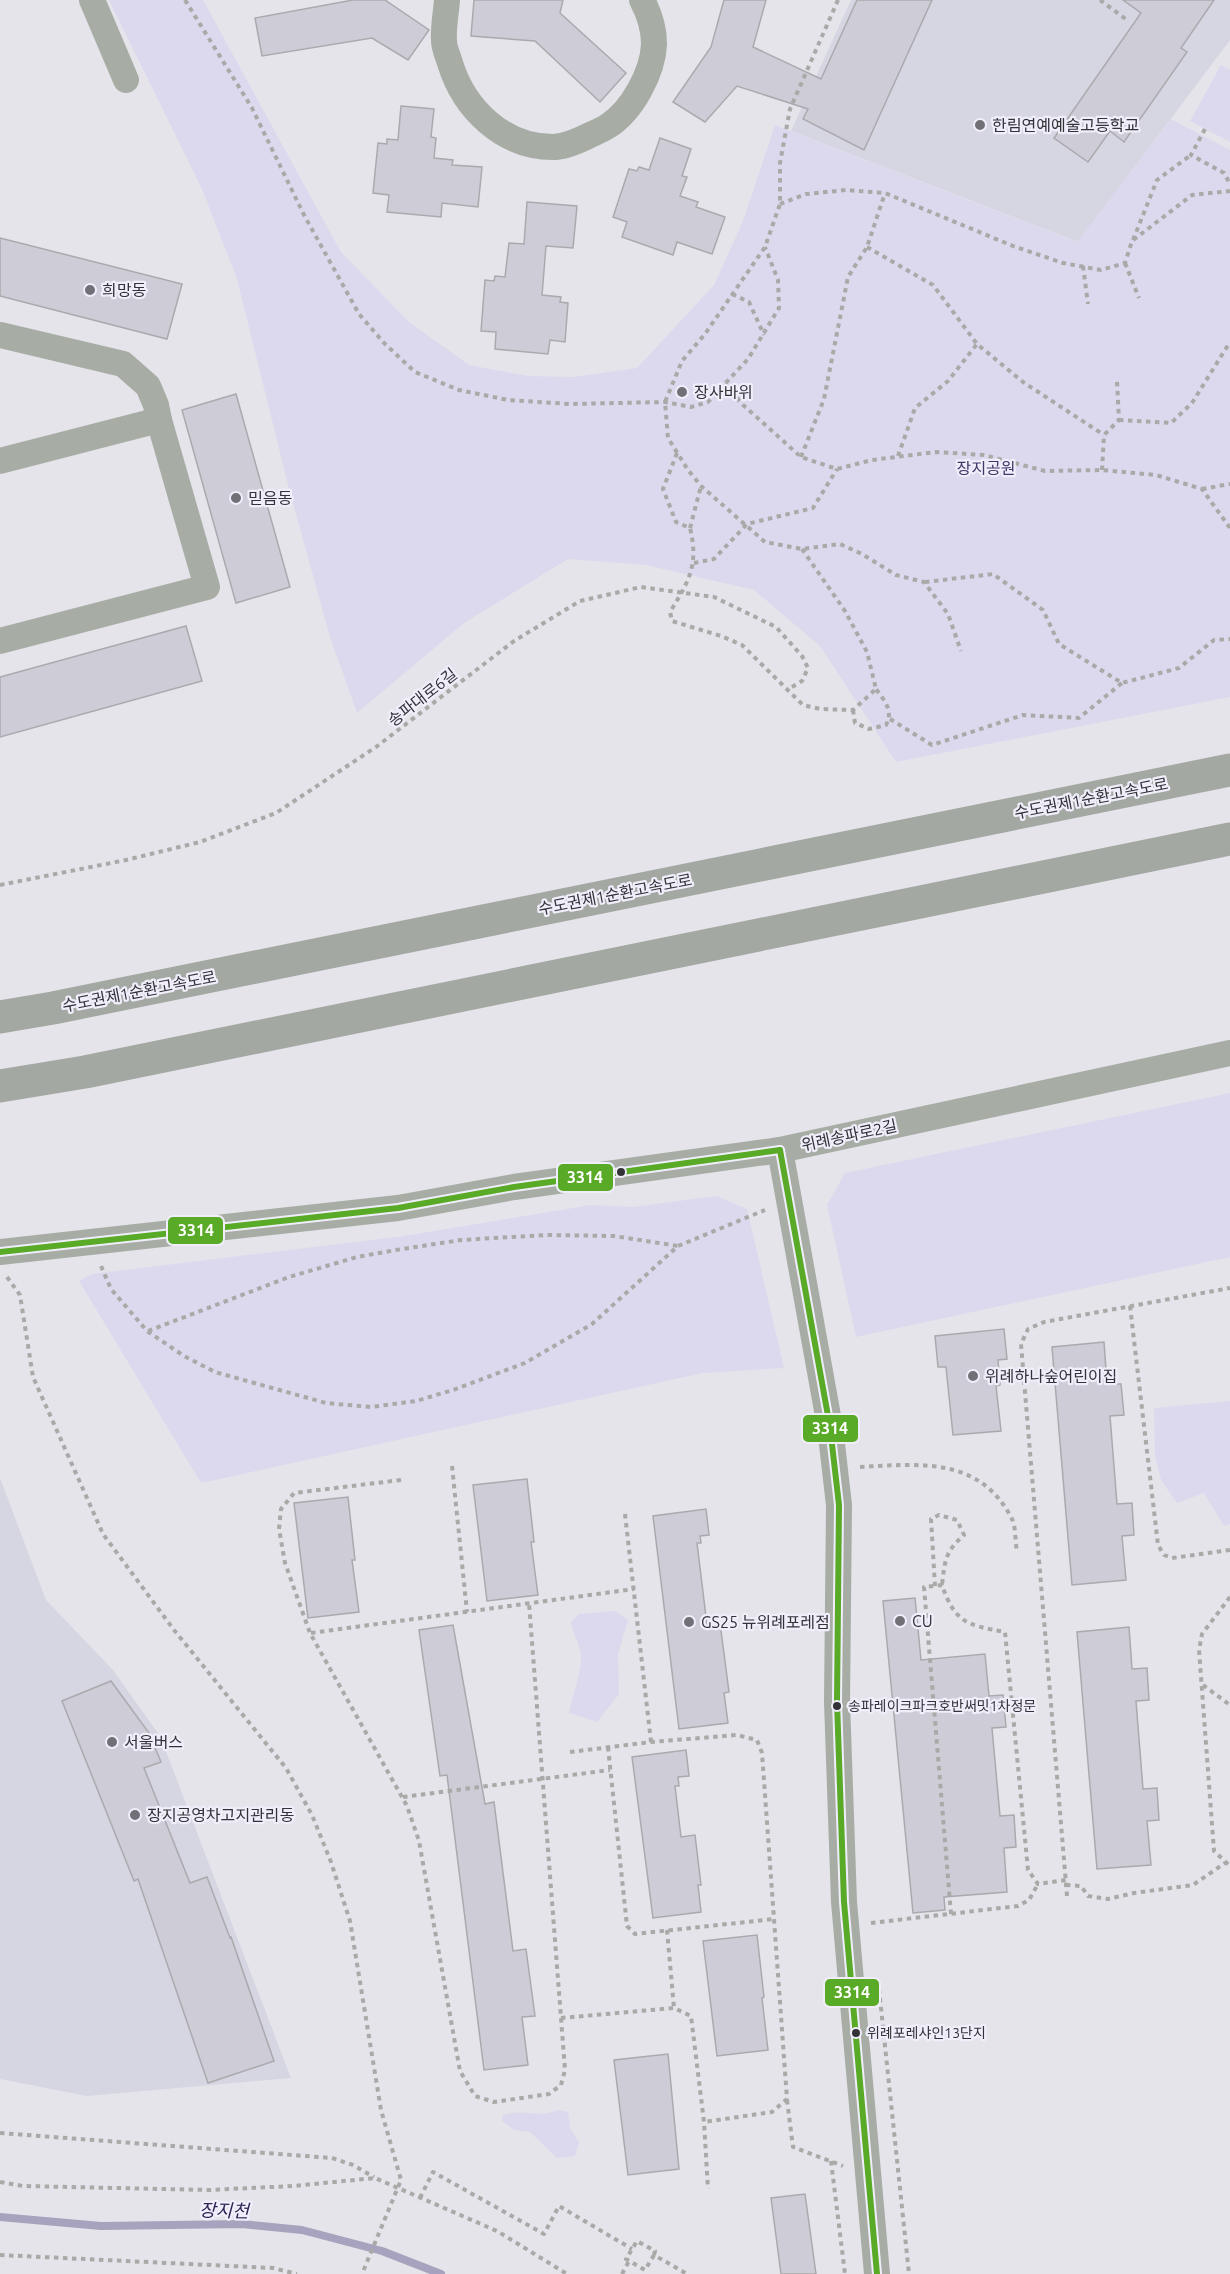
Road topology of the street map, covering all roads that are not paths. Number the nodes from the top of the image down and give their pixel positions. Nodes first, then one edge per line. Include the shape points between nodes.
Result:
1 (92, 0) edge
2 (447, 0) edge
3 (642, 0) edge
4 (126, 80) dead end
5 (0, 335) edge
6 (159, 420) junction
7 (0, 443) edge
8 (35, 452) junction
9 (0, 461) edge
10 (0, 641) edge
11 (1230, 770) edge
12 (1230, 839) edge
13 (0, 1017) edge
14 (1230, 1053) edge
15 (0, 1086) edge
16 (780, 1150) junction
17 (3, 1264) edge
18 (877, 2274) edge

1 - 4 street
2 - 3 street via 444,42 465,97 501,133 530,145 555,147 610,125 633,102 647,73 654,44
5 - 6 street via 123,364 148,386
6 - 8 street
6 - 10 street via 207,587
7 - 8 street
8 - 9 street
11 - 13 highway, 수도권제1순환고속도로
12 - 15 highway via 85,1072
14 - 16 street, 위례송파로2길
16 - 17 street, 위례송파로2길 via 514,1187 398,1208 91,1241
16 - 18 street via 819,1359 839,1505 837,1702 846,1926

